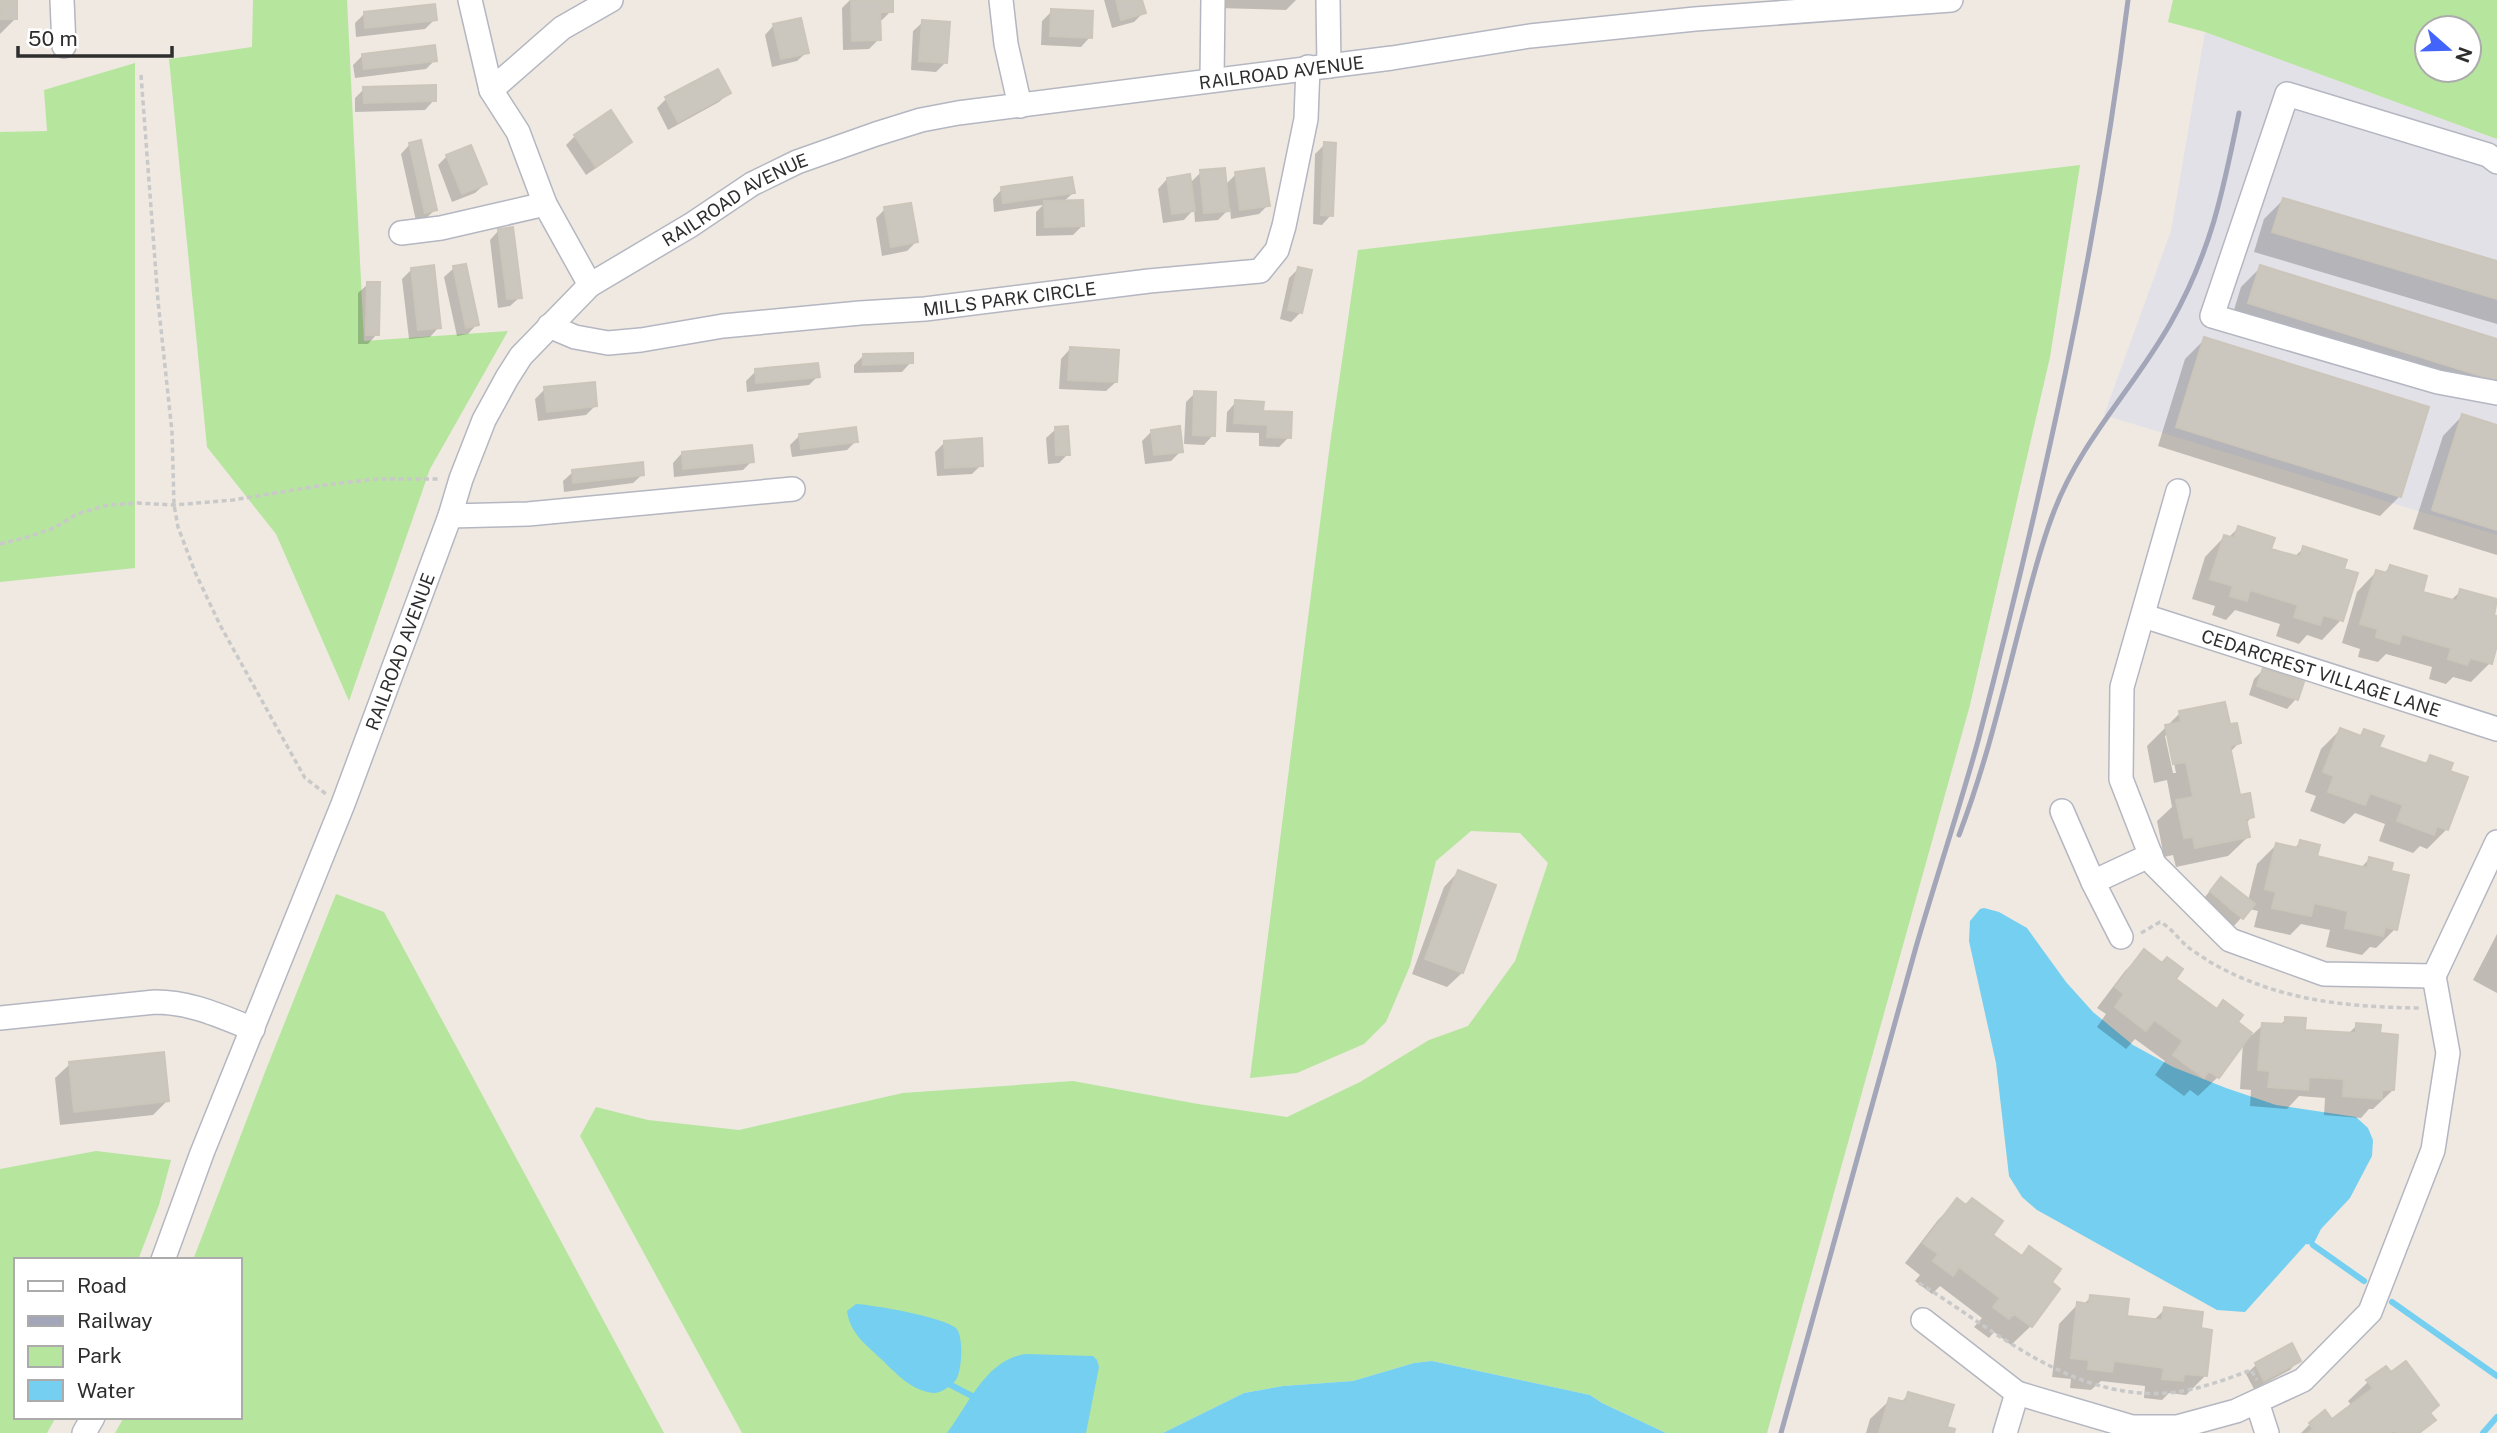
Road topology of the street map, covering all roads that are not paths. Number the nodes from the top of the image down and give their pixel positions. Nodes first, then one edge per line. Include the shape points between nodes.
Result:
1 (62, 0) edge
2 (470, 0) edge
3 (611, 0) edge
4 (1002, 0) edge
5 (1213, 0) edge
6 (1328, 0) edge
7 (1951, 0) edge
8 (64, 46) dead end
9 (1318, 67) junction
10 (1212, 79) junction
11 (491, 90) junction
12 (1020, 106) junction
13 (2497, 162) edge
14 (545, 204) junction
15 (401, 233) dead end
16 (590, 285) junction
17 (549, 326) junction
18 (2497, 393) edge
19 (793, 489) dead end
20 (2178, 491) dead end
21 (450, 516) junction
22 (2144, 616) junction
23 (2497, 729) edge
24 (2062, 811) dead end
25 (2497, 842) edge
26 (2151, 855) junction
27 (2093, 881) junction
28 (2122, 937) dead end
29 (2434, 976) junction
30 (0, 1018) edge
31 (253, 1029) junction
32 (164, 1258) edge
33 (1923, 1320) dead end
34 (2017, 1393) junction
35 (2261, 1399) junction
36 (2005, 1433) edge
37 (2267, 1433) edge

1 - 8 street
2 - 11 street
3 - 11 street via 562,28
4 - 12 street
5 - 10 street
6 - 9 street
7 - 9 street, RAILROAD AVENUE via 1530,36
9 - 10 street, RAILROAD AVENUE
9 - 17 street, MILLS PARK CIRCLE via 1284,226 1277,250 1260,271 925,309 723,326 608,343
10 - 12 street, RAILROAD AVENUE
11 - 14 street via 518,132
12 - 16 street, RAILROAD AVENUE via 922,120 797,162 752,184
13 - 18 street via 2488,155 2287,94 2212,316 2438,382
14 - 15 street
14 - 16 street
16 - 17 street, RAILROAD AVENUE
17 - 21 street, RAILROAD AVENUE via 521,356 495,399
19 - 21 street via 527,514
20 - 22 street
21 - 31 street, RAILROAD AVENUE
22 - 23 street, CEDARCREST VILLAGE LANE
22 - 26 street via 2122,687 2120,779
24 - 27 street
25 - 29 street
26 - 27 street
26 - 29 street via 2154,864 2230,940 2325,974
27 - 28 street
29 - 35 street via 2448,1053 2434,1150 2370,1312 2303,1380
30 - 31 street via 176,1002
31 - 32 street, RAILROAD AVENUE
33 - 34 street
34 - 35 street via 2132,1427 2177,1427
34 - 36 street
35 - 37 street

